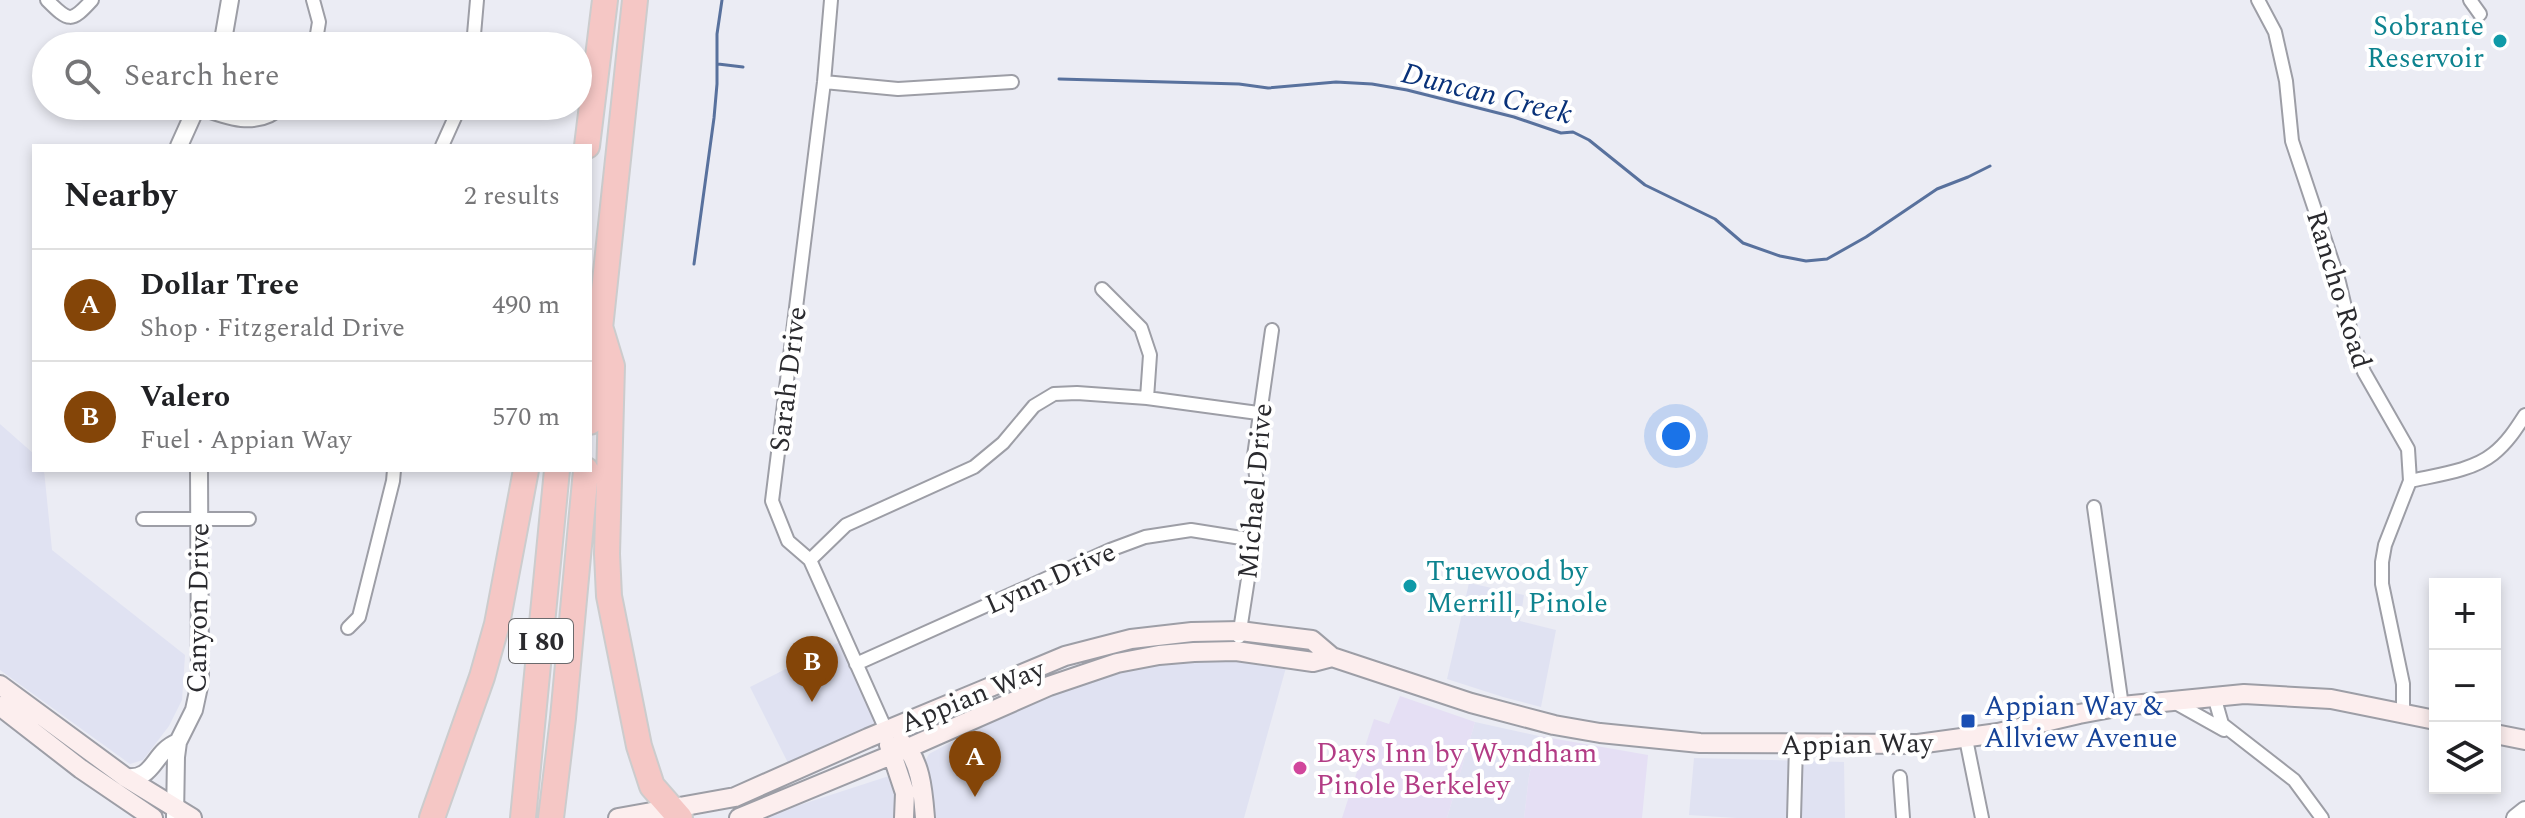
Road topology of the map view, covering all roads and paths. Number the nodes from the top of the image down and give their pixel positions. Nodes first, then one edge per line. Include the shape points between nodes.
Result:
1 (47, 0) edge
2 (92, 0) edge
3 (230, 0) edge
4 (313, 0) edge
5 (477, 0) edge
6 (605, 0) edge
7 (635, 0) edge
8 (831, 0) edge
9 (2258, 0) edge
10 (2470, 0) edge
11 (2480, 14) dead end
12 (224, 32) edge
13 (317, 32) edge
14 (474, 32) edge
15 (824, 82) junction
16 (1012, 82) dead end
17 (592, 104) edge
18 (191, 120) edge
19 (454, 120) edge
20 (590, 120) edge
21 (180, 144) edge
22 (443, 144) edge
23 (587, 144) edge
24 (1102, 289) dead end
25 (599, 323) junction
26 (1272, 330) dead end
27 (1147, 398) junction
28 (592, 400) edge
29 (1258, 413) junction
30 (2525, 415) edge
31 (199, 472) edge
32 (394, 472) edge
33 (526, 472) edge
34 (557, 472) edge
35 (586, 472) edge
36 (2410, 481) junction
37 (2094, 507) dead end
38 (199, 518) junction
39 (143, 519) dead end
40 (249, 519) dead end
41 (1254, 540) junction
42 (810, 560) junction
43 (348, 628) dead end
44 (1240, 631) junction
45 (1236, 651) junction
46 (1332, 657) junction
47 (856, 664) junction
48 (0, 685) edge
49 (2214, 696) junction
50 (2171, 700) junction
51 (0, 706) edge
52 (2122, 706) junction
53 (2403, 713) junction
54 (563, 718) junction
55 (2429, 719) edge
56 (886, 730) junction
57 (2231, 733) junction
58 (2501, 735) edge
59 (1966, 739) junction
60 (2525, 740) edge
61 (178, 742) junction
62 (1796, 745) junction
63 (900, 752) junction
64 (125, 777) junction
65 (1900, 777) dead end
66 (2525, 810) edge
67 (676, 814) edge
68 (181, 816) edge
69 (153, 818) edge
70 (432, 818) edge
71 (523, 818) edge
72 (551, 818) edge
73 (563, 818) edge
74 (618, 818) edge
75 (739, 818) edge
76 (904, 818) edge
77 (925, 818) edge
78 (1794, 818) edge
79 (1903, 818) edge
80 (1982, 818) edge
81 (2322, 818) edge
82 (2515, 818) edge

1 - 2 street via 68,18
3 - 12 street
4 - 13 street
5 - 14 street
6 - 17 highway
7 - 25 highway
8 - 15 street, Sarah Drive
9 - 36 street, Rancho Road via 2275,32 2292,141 2354,345 2408,449
10 - 11 street
15 - 16 street via 898,89
15 - 42 street, Sarah Drive via 772,501 788,541
18 - 21 street
19 - 22 street
20 - 23 highway
24 - 27 street via 1141,328 1150,355
25 - 28 highway
25 - 67 highway via 612,366 609,596 639,746 652,786
26 - 29 street, Michael Drive
27 - 29 street
27 - 42 street via 1054,394 1034,406 974,467 846,525
29 - 41 street, Michael Drive
30 - 36 street via 2492,456
31 - 38 street, Canyon Drive
32 - 43 street via 359,617
33 - 70 highway via 497,624
34 - 71 highway, I 80
35 - 54 highway, I 80
36 - 53 street via 2382,562
37 - 52 street
38 - 39 street
38 - 40 street
38 - 61 street, Canyon Drive via 200,682 194,710
41 - 44 street, Michael Drive
41 - 47 street, Lynn Drive via 1191,530 1145,537
42 - 47 street, Sarah Drive
44 - 45 street, Michael Drive
44 - 46 main road, Appian Way via 1312,640
44 - 56 main road, Appian Way via 1131,639 1065,656
45 - 46 main road, Appian Way via 1313,662
45 - 63 main road, Appian Way via 1159,655 1081,673
46 - 62 main road, Appian Way via 1554,725 1700,743
47 - 56 street, Sarah Drive
48 - 64 main road
49 - 50 main road, Appian Way
49 - 53 main road, Appian Way via 2331,699
49 - 57 street via 2218,717
50 - 52 main road, Appian Way
50 - 57 street
51 - 69 main road
52 - 59 main road, Appian Way
53 - 55 main road, Appian Way
54 - 72 highway, I 80
54 - 73 highway
56 - 63 main road
56 - 67 main road, Appian Way via 735,797
57 - 81 street via 2294,780
58 - 60 main road
59 - 62 main road, Appian Way
59 - 80 street
61 - 64 street, Canyon Drive via 164,749 144,775
61 - 68 street, Canyon Drive
62 - 78 street
63 - 75 main road, Appian Way
63 - 76 main road
63 - 77 main road via 923,790
64 - 68 main road
65 - 79 street
66 - 82 street
67 - 74 main road, Appian Way

